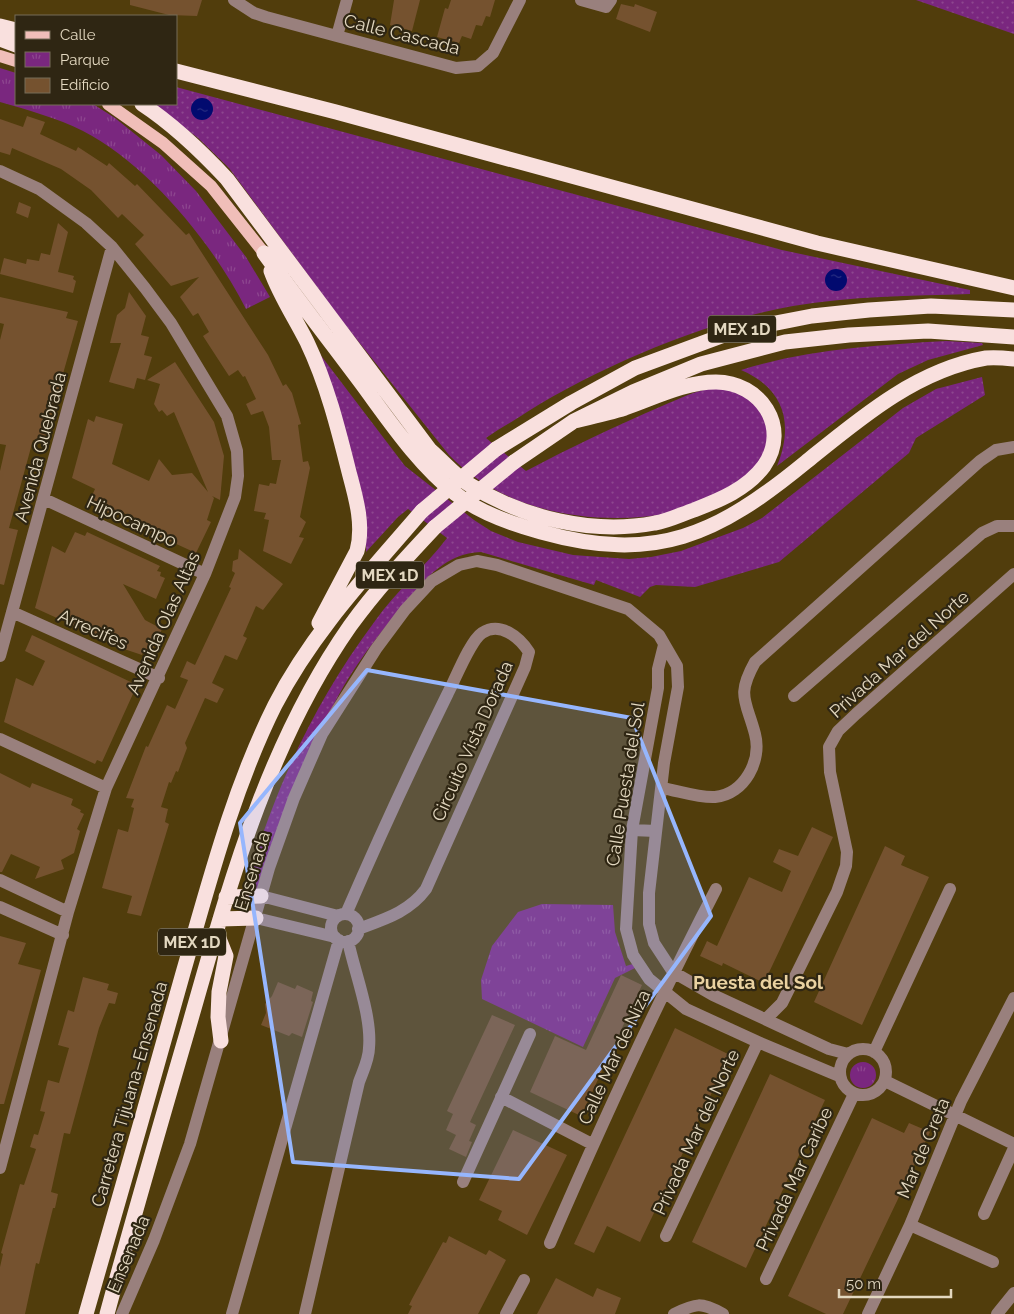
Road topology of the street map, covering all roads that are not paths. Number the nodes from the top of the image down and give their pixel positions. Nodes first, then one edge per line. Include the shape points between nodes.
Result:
1 (234, 0) edge
2 (347, 0) edge
3 (520, 0) edge
4 (581, 0) edge
5 (611, 0) edge
6 (0, 26) edge
7 (15, 30) edge
8 (337, 36) junction
9 (0, 39) edge
10 (15, 45) edge
11 (0, 56) edge
12 (15, 61) edge
13 (178, 72) edge
14 (109, 105) edge
15 (144, 105) edge
16 (1, 175) edge
17 (112, 247) junction
18 (264, 253) junction
19 (1014, 288) edge
20 (1014, 310) edge
21 (1014, 337) edge
22 (1014, 359) edge
23 (574, 421) junction
24 (1014, 447) edge
25 (44, 500) junction
26 (1014, 526) edge
27 (459, 565) joint
28 (205, 574) junction
29 (1014, 574) edge
30 (12, 612) junction
31 (664, 644) junction
32 (306, 652) junction
33 (0, 656) edge
34 (159, 678) junction
35 (794, 696) dead end
36 (0, 739) edge
37 (106, 788) junction
38 (662, 788) junction
39 (632, 830) junction
40 (656, 832) junction
41 (0, 880) edge
42 (716, 889) dead end
43 (950, 889) dead end
44 (261, 896) junction
45 (226, 897) junction
46 (298, 906) junction
47 (0, 907) edge
48 (68, 912) junction
49 (342, 915) junction
50 (256, 918) junction
51 (218, 925) junction
52 (293, 927) junction
53 (358, 929) junction
54 (63, 935) junction
55 (340, 940) junction
56 (673, 972) junction
57 (664, 993) junction
58 (1014, 998) edge
59 (766, 1019) junction
60 (530, 1034) dead end
61 (221, 1040) junction
62 (758, 1042) junction
63 (874, 1052) junction
64 (848, 1054) junction
65 (840, 1076) junction
66 (885, 1081) junction
67 (854, 1094) junction
68 (502, 1097) junction
69 (955, 1115) junction
70 (592, 1144) junction
71 (1014, 1146) edge
72 (0, 1168) edge
73 (463, 1182) dead end
74 (984, 1214) dead end
75 (910, 1225) junction
76 (666, 1236) dead end
77 (550, 1243) dead end
78 (993, 1262) dead end
79 (766, 1279) dead end
80 (524, 1280) dead end
81 (1014, 1293) edge
82 (872, 1313) edge
83 (86, 1314) edge
84 (108, 1314) edge
85 (122, 1314) edge
86 (232, 1314) edge
87 (305, 1314) edge
88 (506, 1314) edge
89 (674, 1314) edge
90 (723, 1314) edge
91 (997, 1314) edge

1 - 8 street, Calle Cascada via 254,13
2 - 8 street
3 - 8 street, Calle Cascada via 493,53 478,66 456,68
4 - 5 street via 606,7
6 - 7 highway
9 - 10 highway
11 - 12 main road
13 - 19 highway via 817,243
14 - 18 main road via 163,143 211,186
15 - 23 highway via 164,118 227,179 430,450 469,484 518,509 551,520 597,526 655,523 729,495 750,482 771,453 775,437 774,423 752,392 718,382 699,383
16 - 17 street, Avenida Olas Altas via 39,189
17 - 25 street, Avenida Quebrada
17 - 28 street, Avenida Olas Altas via 171,323 206,379 227,416 237,451 235,497
18 - 22 highway via 419,459 457,495 490,514 526,528 586,543 640,546 674,540 715,524 753,503 861,417 912,384 947,369 987,358
18 - 32 highway via 280,295 306,341 330,398 358,505 361,538 357,551
20 - 32 highway, Carretera Tijuana–Ensenada / MEX 1D, bridge via 931,306 812,316 735,331 635,368 496,449 422,511 350,592
21 - 23 highway, MEX 1D via 928,331 784,342 701,364
23 - 45 highway, MEX 1D, bridge via 514,462 435,527 384,581 355,619 289,729 252,818
24 - 38 street via 996,450 980,460 755,662 744,686 743,701 755,734 756,758 747,778 730,792 715,797
25 - 28 street, Hipocampo
25 - 30 street, Avenida Quebrada
26 - 35 street via 997,526 982,533
27 - 31 street, Calle Puesta del Sol via 476,561 497,565 628,610 659,635
27 - 44 street, Ensenada via 432,581 405,610 376,648 322,734 294,798
28 - 34 street, Avenida Olas Altas
29 - 59 street, Privada Mar del Norte via 844,725 829,746 830,772 847,852 846,866 837,892 782,1003
30 - 33 street, Avenida Quebrada
30 - 34 street, Arrecifes
31 - 38 street, Calle Puesta del Sol via 677,666 678,687
31 - 39 street, Calle Puesta del Sol
32 - 83 highway, Carretera Tijuana–Ensenada / MEX 1D via 275,705 239,790 200,914
34 - 37 street, Avenida Olas Altas
36 - 37 street
37 - 48 street, Avenida Olas Altas
38 - 40 street, Calle Puesta del Sol
39 - 40 street
39 - 57 street, Calle Puesta del Sol via 627,938 648,979
40 - 56 street, Calle Puesta del Sol via 648,904 649,924 654,943
41 - 48 street
42 - 56 street, Calle Mar de Niza
43 - 63 street
44 - 45 highway
44 - 46 street
44 - 50 street, Ensenada
45 - 51 highway, MEX 1D
46 - 49 street
46 - 52 street
47 - 54 street
48 - 54 street, Avenida Olas Altas
49 - 53 street via 355,919
49 - 53 street, Circuito Vista Dorada via 468,653 481,634 494,628 521,640 529,652 525,667 426,889 416,903 398,914
49 - 55 street via 332,924
50 - 51 highway
50 - 52 street
50 - 61 street, Ensenada
51 - 61 highway via 226,956 219,992
51 - 84 highway, MEX 1D
52 - 55 street
53 - 55 street via 354,938
54 - 72 street, Avenida Olas Altas
55 - 86 street
55 - 87 street via 367,1016 369,1051
56 - 57 street, Calle Mar de Niza
56 - 59 street, Calle Puesta del Sol
57 - 62 street, Calle Puesta del Sol via 686,1009
57 - 70 street, Calle Mar de Niza
58 - 69 street, Mar de Creta
59 - 64 street, Calle Puesta del Sol
60 - 68 street
61 - 85 street, Ensenada via 175,1185
62 - 65 street, Calle Puesta del Sol
62 - 76 street, Privada Mar del Norte
63 - 64 street via 856,1050
63 - 66 street via 885,1064
64 - 65 street via 841,1064
65 - 67 street via 842,1083
66 - 67 street via 872,1094
66 - 69 street
67 - 79 street, Privada Mar Caribe
68 - 70 street
68 - 73 street
69 - 71 street
69 - 75 street, Mar de Creta
70 - 77 street, Calle Mar de Niza
71 - 74 street
75 - 78 street
75 - 82 street, Mar de Creta
80 - 88 street
81 - 91 street
89 - 90 street via 692,1305 706,1305

